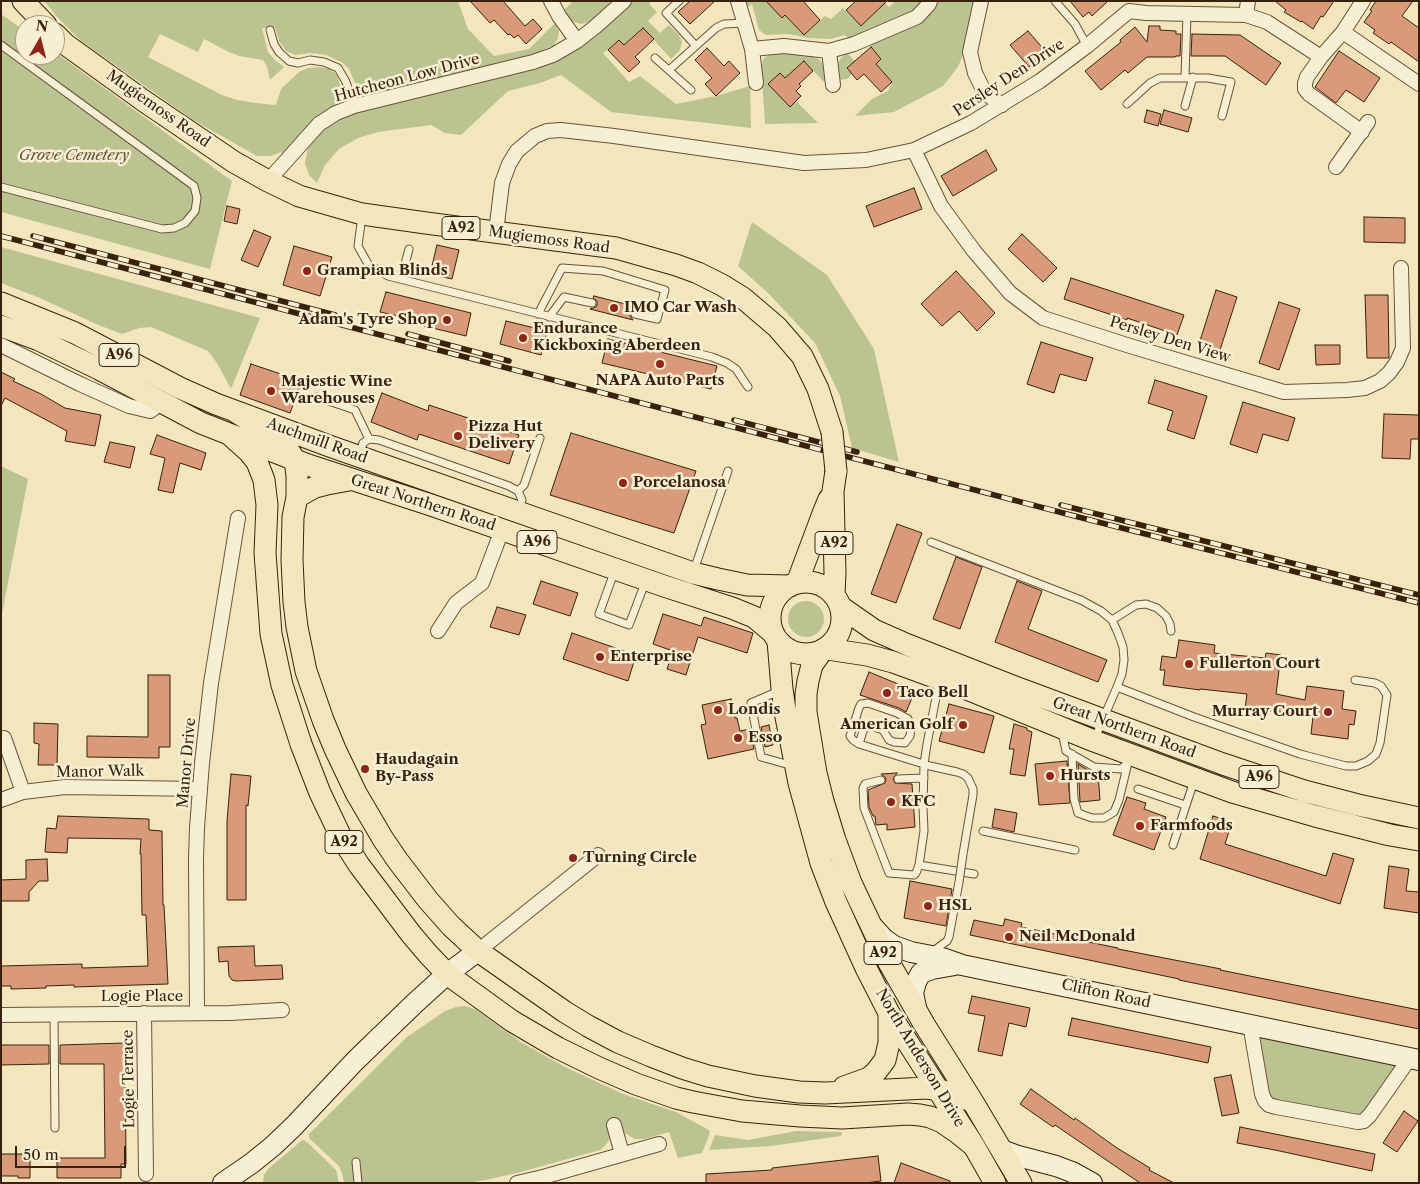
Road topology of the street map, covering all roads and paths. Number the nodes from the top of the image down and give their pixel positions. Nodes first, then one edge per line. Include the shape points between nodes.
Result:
1 (23, 1) edge
2 (551, 1) edge
3 (624, 1) edge
4 (679, 1) edge
5 (738, 1) edge
6 (930, 1) edge
7 (980, 1) edge
8 (1056, 1) edge
9 (1363, 1) edge
10 (1127, 6) edge
11 (1247, 8) edge
12 (1187, 14) junction
13 (36, 15) edge
14 (745, 23) junction
15 (270, 30) dead end
16 (1342, 32) junction
17 (577, 41) junction
18 (65, 44) edge
19 (1, 45) edge
20 (696, 46) junction
21 (1087, 46) junction
22 (752, 50) junction
23 (829, 51) junction
24 (1321, 57) junction
25 (655, 58) dead end
26 (669, 70) junction
27 (1189, 77) junction
28 (756, 84) dead end
29 (1419, 84) edge
30 (833, 85) dead end
31 (691, 90) dead end
32 (1127, 104) dead end
33 (1002, 105) junction
34 (354, 106) junction
35 (1185, 106) dead end
36 (1222, 116) dead end
37 (914, 150) junction
38 (1336, 167) dead end
39 (268, 181) junction
40 (1, 187) edge
41 (362, 214) junction
42 (496, 232) junction
43 (409, 249) dead end
44 (1402, 268) dead end
45 (401, 279) junction
46 (1, 303) edge
47 (592, 303) dead end
48 (538, 314) junction
49 (635, 314) dead end
50 (549, 316) junction
51 (1, 326) edge
52 (1, 345) edge
53 (748, 387) dead end
54 (317, 397) dead end
55 (161, 403) junction
56 (236, 412) junction
57 (230, 434) junction
58 (540, 438) dead end
59 (364, 448) junction
60 (295, 460) junction
61 (728, 471) dead end
62 (352, 480) junction
63 (834, 481) junction
64 (518, 491) junction
65 (297, 497) junction
66 (518, 512) junction
67 (238, 518) dead end
68 (502, 530) junction
69 (931, 542) dead end
70 (615, 569) junction
71 (693, 573) junction
72 (646, 580) junction
73 (794, 584) junction
74 (838, 601) junction
75 (1112, 620) junction
76 (438, 631) dead end
77 (1171, 632) dead end
78 (776, 637) junction
79 (825, 650) junction
80 (939, 679) junction
81 (1355, 680) dead end
82 (1117, 687) junction
83 (782, 689) junction
84 (1104, 720) junction
85 (1060, 728) junction
86 (4, 738) dead end
87 (1094, 741) junction
88 (860, 744) junction
89 (1072, 754) junction
90 (1130, 759) junction
91 (924, 764) junction
92 (796, 767) junction
93 (898, 778) dead end
94 (924, 778) junction
95 (1195, 778) junction
96 (881, 780) dead end
97 (200, 789) junction
98 (1138, 789) dead end
99 (23, 792) junction
100 (1, 800) edge
101 (1185, 806) junction
102 (1419, 818) edge
103 (983, 831) dead end
104 (1419, 840) edge
105 (1173, 845) dead end
106 (1075, 850) dead end
107 (598, 855) dead end
108 (919, 865) junction
109 (974, 874) dead end
110 (869, 924) junction
111 (478, 951) junction
112 (927, 955) junction
113 (962, 965) junction
114 (447, 974) junction
115 (282, 1010) dead end
116 (916, 1012) junction
117 (144, 1013) junction
118 (197, 1013) junction
119 (889, 1013) junction
120 (1, 1014) edge
121 (54, 1014) junction
122 (1250, 1024) junction
123 (1414, 1059) edge
124 (938, 1090) junction
125 (825, 1093) junction
126 (973, 1102) junction
127 (614, 1125) dead end
128 (55, 1128) dead end
129 (660, 1144) dead end
130 (974, 1146) junction
131 (1002, 1150) junction
132 (622, 1154) junction
133 (356, 1162) dead end
134 (146, 1174) dead end
135 (995, 1178) edge
136 (225, 1182) edge
137 (358, 1183) edge
138 (517, 1183) edge
139 (1021, 1183) edge
140 (1092, 1183) edge

1 - 13 main road
2 - 17 street
3 - 17 street, Hutcheon Low Drive
4 - 20 lane via 666,13
5 - 14 street
6 - 23 street via 917,16 854,44
7 - 33 street via 970,52 975,73 985,92
8 - 21 lane via 1075,24
9 - 16 street
10 - 12 street, Persley Den Drive via 1146,13
10 - 21 street, Persley Den Drive
11 - 12 street, Persley Den Drive
11 - 24 street, Persley Den Drive
12 - 27 lane
14 - 20 lane via 724,24
14 - 22 street
15 - 34 lane via 274,44 289,61 310,60 338,68
16 - 24 street
16 - 29 street
17 - 34 street, Hutcheon Low Drive via 533,62
18 - 39 main road, Mugiemoss Road / A92 via 234,162
19 - 40 lane via 194,186 197,198 194,211 185,222 174,228 162,229
20 - 26 lane
21 - 33 street, Persley Den Drive
22 - 23 street via 784,46
22 - 28 street
23 - 30 street
24 - 38 street via 1305,83 1309,94 1365,127
25 - 26 lane
26 - 31 lane
27 - 32 lane via 1160,78
27 - 35 lane
27 - 36 lane via 1231,82
33 - 37 street, Persley Den Drive
34 - 39 street, Hutcheon Low Drive via 319,124
37 - 42 street, Persley Den Drive via 866,160 804,163 614,136 547,131 517,151 508,164 502,183
37 - 44 street, Persley Den View via 941,206 974,251 1010,293 1043,318 1284,392 1365,388 1389,373 1403,348
39 - 41 main road, Mugiemoss Road / A92 via 299,196
41 - 42 main road, Mugiemoss Road / A92
41 - 45 lane via 358,246 368,264 388,276
42 - 63 main road, Mugiemoss Road / A92, bridge via 616,248 698,273 742,298 778,327 802,356 818,389 832,432
43 - 45 lane
45 - 48 lane
46 - 56 main road, Auchmill Road / A96 via 75,333 180,388
47 - 50 lane via 564,297
48 - 49 lane via 562,268 603,271 665,290 657,319
48 - 50 lane
50 - 53 lane via 712,357 736,369
51 - 55 main road, Auchmill Road / A96 via 39,340
52 - 55 street via 129,406 150,411
54 - 59 lane via 355,410
55 - 57 main road, Auchmill Road / A96
56 - 59 main road, Auchmill Road / A96
56 - 60 main road via 285,444
57 - 60 main road, Auchmill Road / A96
57 - 114 main road, A92 via 257,462 264,480 271,634 300,744 320,793 359,866 411,934
58 - 64 lane via 524,485
59 - 64 lane via 379,440
59 - 66 main road, Auchmill Road / A96
60 - 62 main road, Great Northern Road / A96
60 - 65 main road, A92
61 - 71 lane
62 - 65 main road via 315,487
62 - 68 main road, Great Northern Road / A96
63 - 73 main road, Mugiemoss Road / A92
63 - 74 main road, Mugiemoss Road / A92
64 - 66 lane via 522,500
65 - 111 main road, A92 via 292,540 297,628 323,720 356,793 383,839 428,900
66 - 71 main road, Auchmill Road / A96
67 - 97 street, Manor Drive via 211,682
68 - 70 main road, Great Northern Road / A96
68 - 76 street via 482,583 456,603
69 - 75 lane via 1081,600
70 - 72 main road, Great Northern Road / A96
70 - 72 lane via 599,614 629,625
71 - 73 main road, A96 via 747,585
72 - 78 main road, Great Northern Road / A96 via 732,608 754,618
73 - 74 main road via 817,583
73 - 78 main road, A92 via 780,593 773,604 770,617
74 - 79 main road, A92 via 843,618 841,630
74 - 84 main road, Great Northern Road / A96 via 874,630 891,638
75 - 77 lane via 1136,605 1146,604 1166,616
75 - 82 lane via 1124,660
78 - 79 main road via 787,649 798,654
78 - 83 main road, North Anderson Drive / A92
79 - 80 main road, A96 via 867,655
79 - 110 main road, North Anderson Drive / A92 via 812,665 806,712 823,801
80 - 85 main road, Great Northern Road / A96
80 - 91 lane
81 - 82 lane via 1375,683 1387,695 1376,754 1356,766 1300,754
82 - 84 lane
83 - 92 main road, North Anderson Drive / A92
83 - 92 lane via 751,703 761,757
84 - 87 lane
84 - 102 main road, Great Northern Road / A96 via 1275,782
85 - 87 main road, Great Northern Road / A96
85 - 89 lane via 1066,751
86 - 99 street
87 - 90 main road, Great Northern Road / A96
88 - 88 lane via 864,728 872,726 884,730 889,740 905,742 910,736 908,719 868,703 861,704 850,736
88 - 91 lane
89 - 90 lane via 1094,766 1121,769
89 - 90 lane via 1074,799 1078,813 1092,818 1104,818 1114,812
90 - 95 main road, Great Northern Road / A96
91 - 94 lane
91 - 112 lane, bridge via 963,774 973,789 949,937 942,946
92 - 119 main road, North Anderson Drive / A92 via 821,863
93 - 94 lane
94 - 108 lane via 924,831
95 - 101 lane
95 - 104 main road, Great Northern Road / A96 via 1315,816
96 - 108 lane via 865,784 864,808 889,873 914,875
97 - 99 street, Manor Walk via 65,787
97 - 118 street, Manor Drive via 196,859
98 - 101 lane
99 - 100 street, Manor Walk
101 - 105 lane
103 - 106 lane
107 - 111 street
108 - 109 lane
110 - 112 street, Clifton Road via 894,946
110 - 116 main road, North Anderson Drive / A92
111 - 114 street
111 - 125 main road, A92 via 564,1012 618,1042 652,1056 733,1082
112 - 113 street, Clifton Road
113 - 116 street, Clifton Road via 922,973 913,993
113 - 122 street, Clifton Road
114 - 130 main road, A92 via 518,1026 636,1084 693,1102 742,1111 842,1118 920,1115 942,1122
114 - 136 street via 355,1061 273,1146
115 - 118 street, Logie Place
116 - 126 main road, North Anderson Drive / A92
117 - 118 street, Logie Place
117 - 121 street, Logie Place
117 - 134 street, Logie Terrace
119 - 124 main road, North Anderson Drive / A92
119 - 125 main road via 888,1050 878,1070 866,1080
120 - 121 street, Logie Place
121 - 128 lane
122 - 123 street, Clifton Road
122 - 123 street, Clifton Road via 1262,1094 1268,1105 1276,1107 1364,1121
124 - 125 main road via 915,1088
124 - 126 main road via 954,1092
124 - 130 main road, North Anderson Drive / A92
126 - 131 main road, North Anderson Drive / A92
127 - 132 street
129 - 132 street
130 - 135 main road, North Anderson Drive / A92
131 - 139 main road, North Anderson Drive / A92
131 - 140 street via 1056,1166
132 - 138 street
133 - 137 lane

